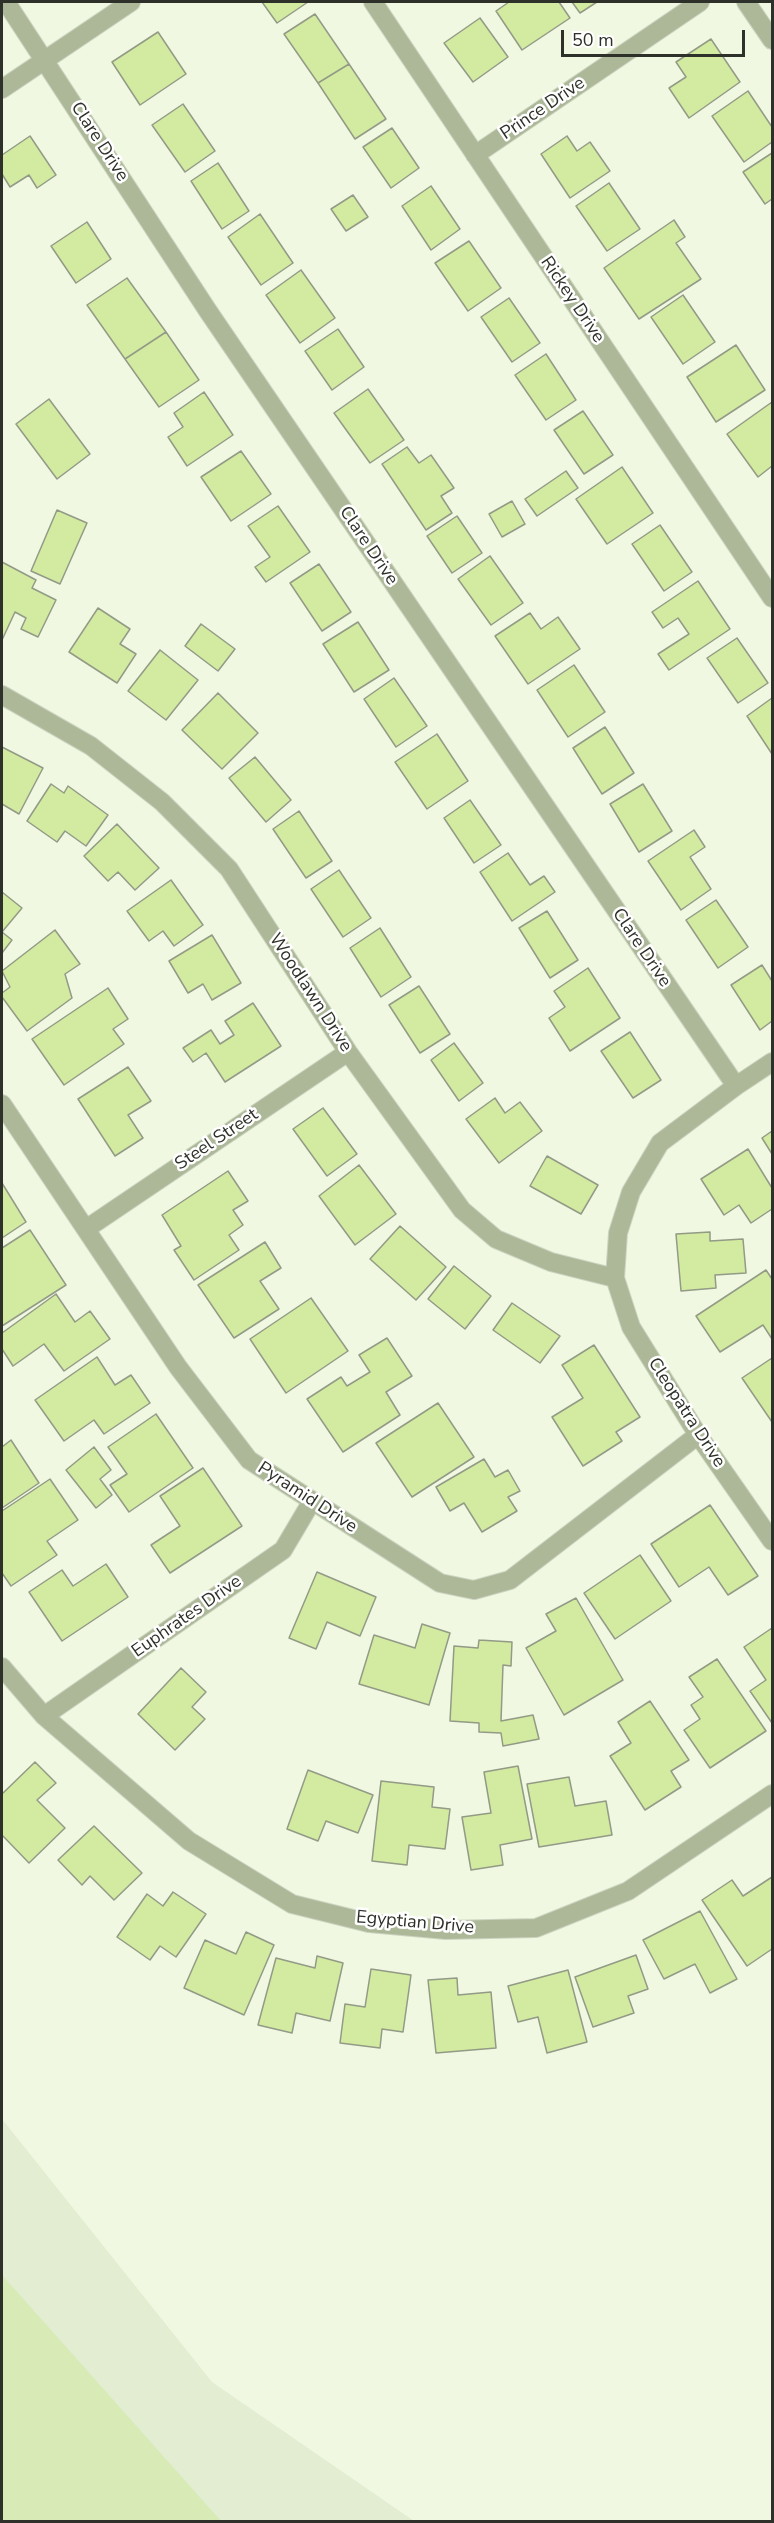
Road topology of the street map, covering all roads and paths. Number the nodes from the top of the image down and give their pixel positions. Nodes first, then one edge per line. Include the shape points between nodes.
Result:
1 (6, 2) edge
2 (131, 2) edge
3 (373, 2) edge
4 (700, 2) edge
5 (746, 2) edge
6 (772, 40) edge
7 (45, 59) junction
8 (2, 89) edge
9 (475, 155) junction
10 (772, 598) edge
11 (2, 695) edge
12 (348, 1052) junction
13 (772, 1062) edge
14 (736, 1086) junction
15 (2, 1104) edge
16 (86, 1228) junction
17 (615, 1278) junction
18 (698, 1436) junction
19 (312, 1501) junction
20 (772, 1541) edge
21 (2, 1667) edge
22 (44, 1716) junction
23 (772, 1794) edge

1 - 7 street, Clare Drive
2 - 7 street
3 - 9 street, Rickey Drive
4 - 9 street, Prince Drive
5 - 6 street
7 - 8 street
7 - 14 street, Clare Drive via 208,311
9 - 10 street, Rickey Drive
11 - 12 street, Woodlawn Drive via 91,746 162,802 229,868
12 - 16 street, Steel Street
12 - 17 street, Woodlawn Drive via 462,1210 496,1239 551,1262
13 - 14 street
14 - 17 street via 660,1143 631,1192 618,1233
15 - 16 street, Pyramid Drive
16 - 19 street, Pyramid Drive via 178,1367 249,1460
17 - 18 street, Cleopatra Drive via 631,1327
18 - 19 street, Pyramid Drive via 510,1580 474,1590 440,1583
18 - 20 street, Cleopatra Drive
19 - 22 street, Euphrates Drive via 283,1550
21 - 22 street, Egyptian Drive
22 - 23 street, Egyptian Drive via 189,1841 292,1904 369,1923 446,1930 536,1928 628,1892

